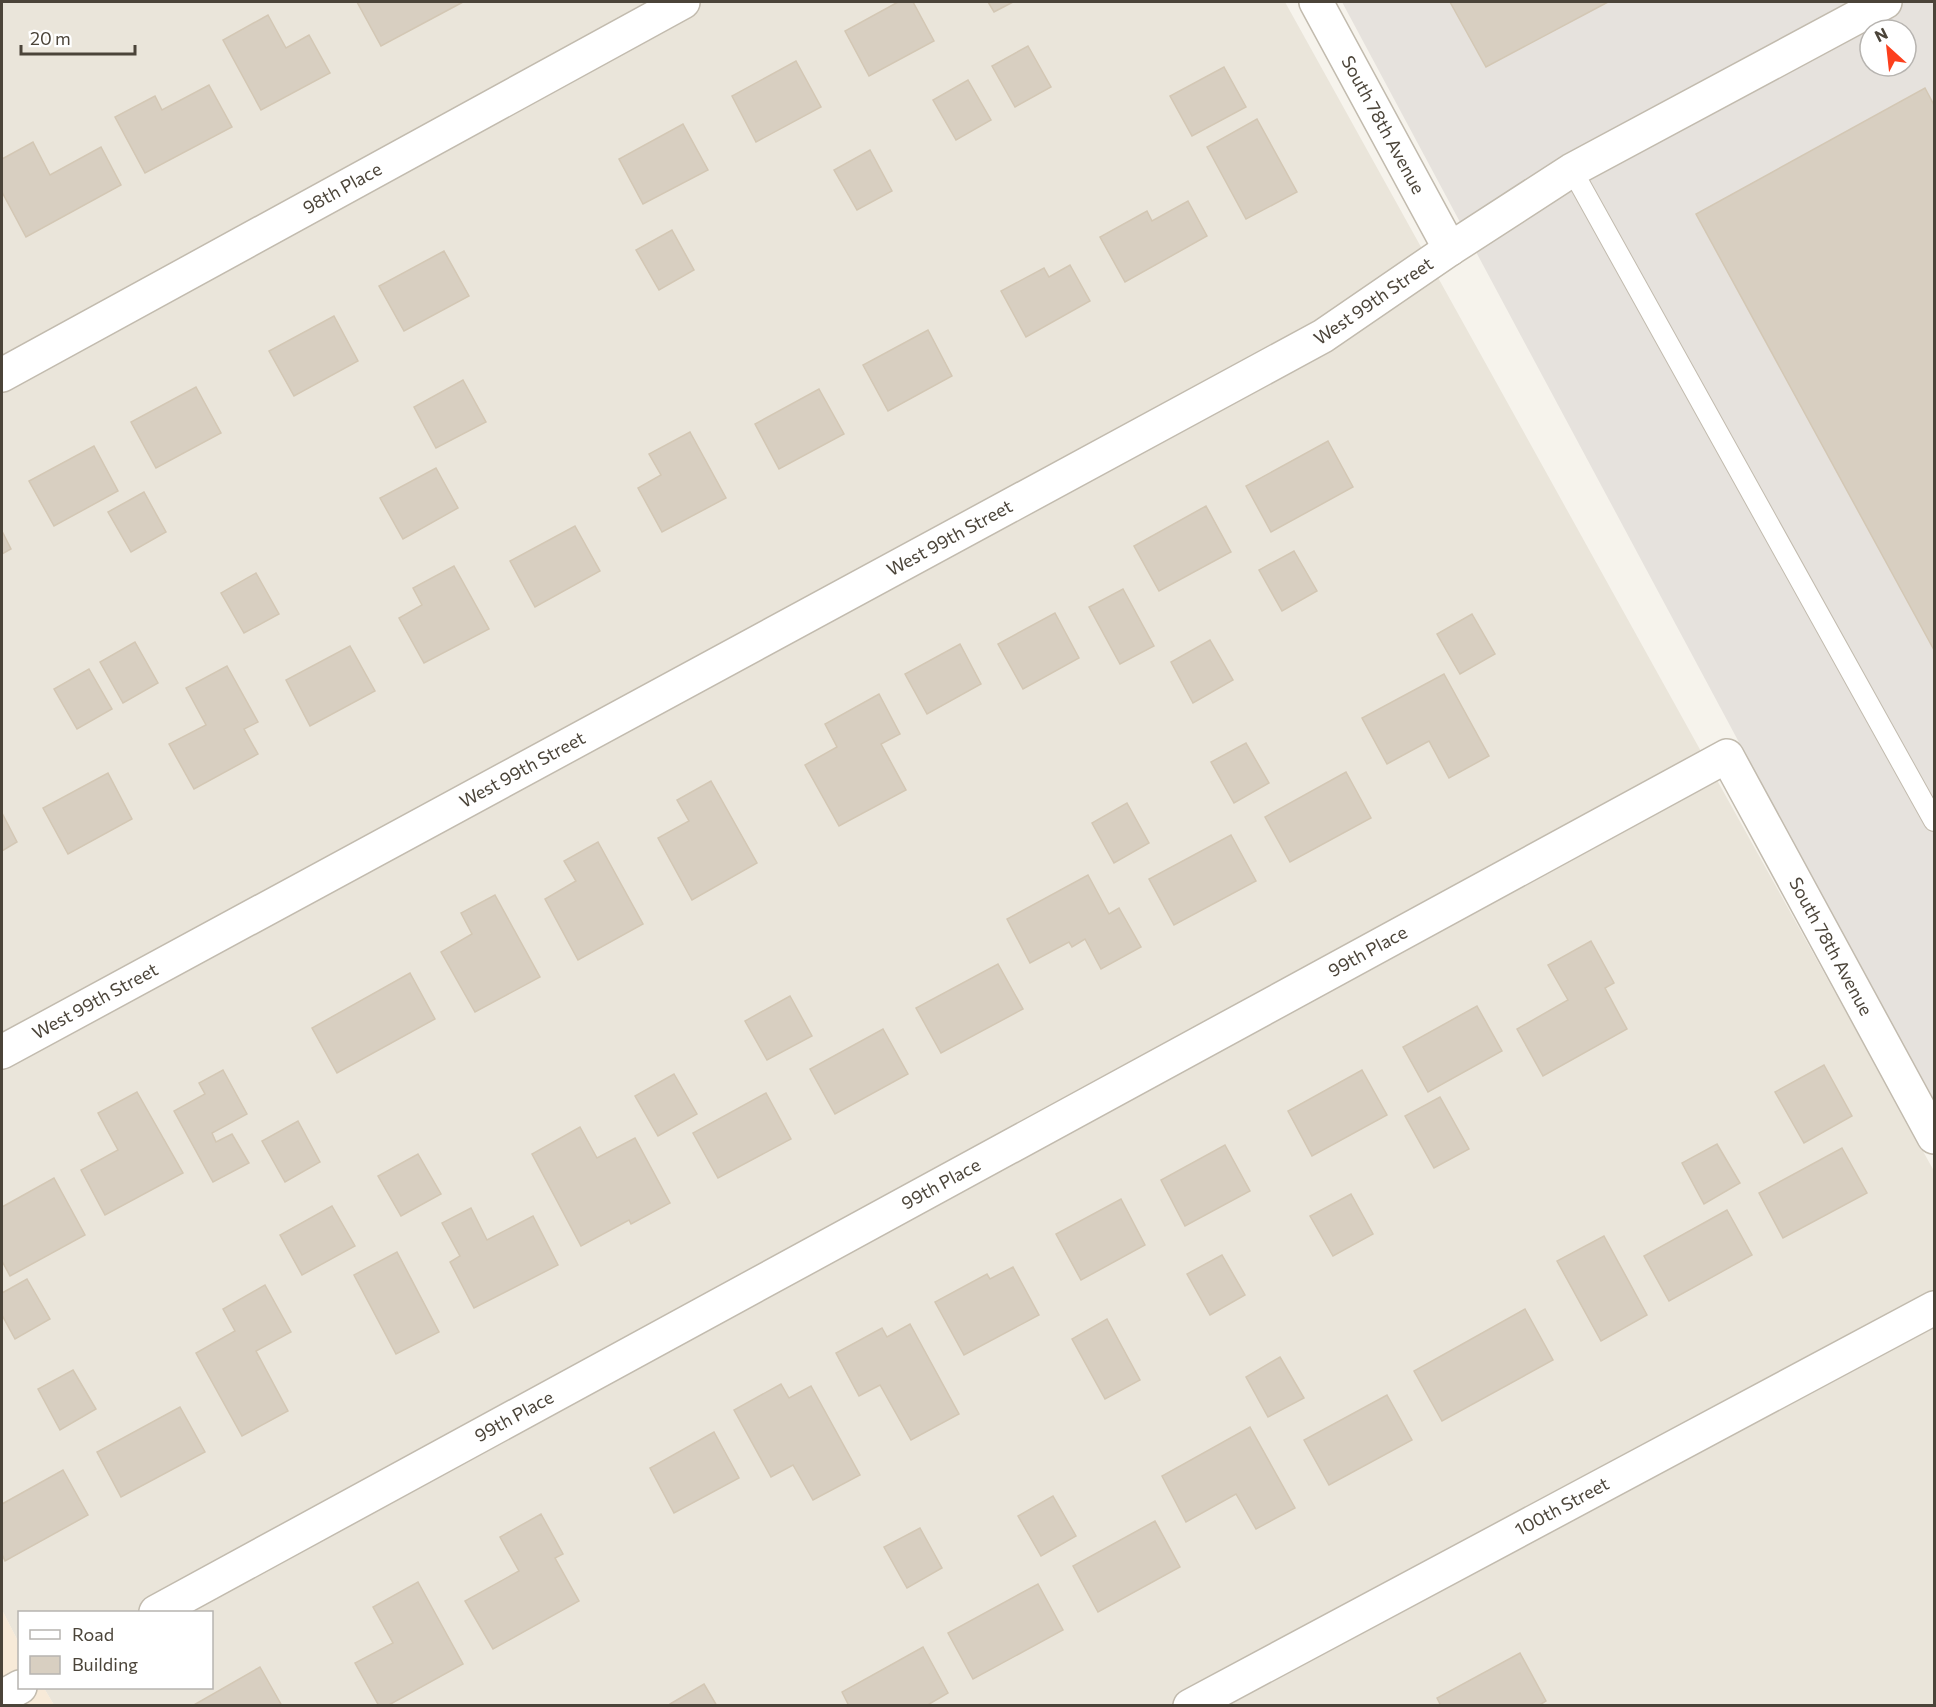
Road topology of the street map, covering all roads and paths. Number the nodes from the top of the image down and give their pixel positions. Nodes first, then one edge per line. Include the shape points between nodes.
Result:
1 (683, 2) edge
2 (1316, 2) edge
3 (1885, 2) edge
4 (1572, 170) junction
5 (1449, 249) junction
6 (2, 375) edge
7 (1727, 756) joint
8 (1935, 821) edge
9 (2, 1052) edge
10 (1935, 1137) edge
11 (1935, 1308) edge
12 (158, 1611) edge
13 (18, 1688) edge
14 (2, 1697) edge
15 (1190, 1706) edge

1 - 6 street, 98th Place
2 - 5 street, South 78th Avenue
3 - 4 street, West 99th Street
4 - 5 street, West 99th Street
4 - 8 lane
5 - 9 street, West 99th Street via 1323,336
7 - 10 street, South 78th Avenue
7 - 12 street, 99th Place
11 - 15 street, 100th Street
13 - 14 street

